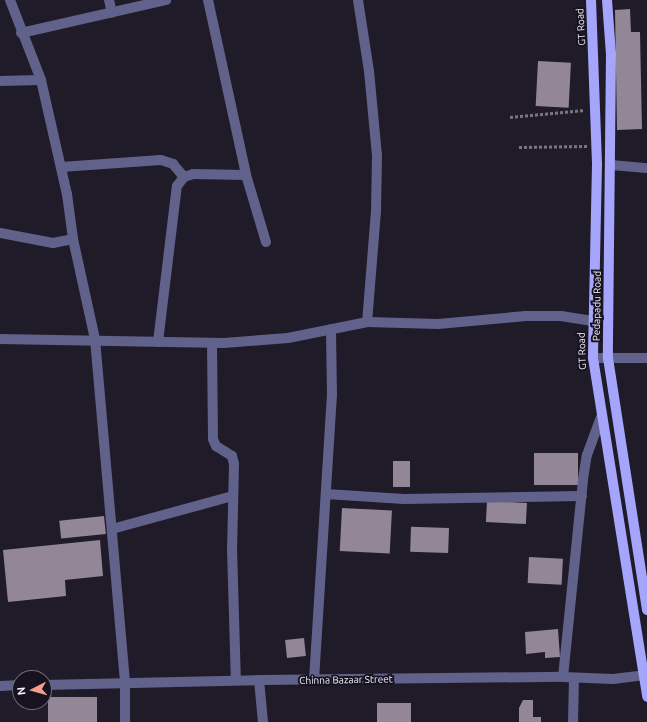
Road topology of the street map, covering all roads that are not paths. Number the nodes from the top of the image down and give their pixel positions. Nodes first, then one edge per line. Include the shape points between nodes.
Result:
1 (10, 0) edge
2 (109, 0) edge
3 (166, 0) edge
4 (208, 0) edge
5 (358, 0) edge
6 (592, 0) edge
7 (607, 0) edge
8 (112, 13) junction
9 (22, 33) junction
10 (41, 80) junction
11 (0, 82) edge
12 (611, 165) junction
13 (61, 167) junction
14 (647, 168) edge
15 (246, 175) junction
16 (184, 177) junction
17 (0, 233) edge
18 (73, 239) junction
19 (266, 242) dead end
20 (593, 321) junction
21 (367, 322) junction
22 (331, 329) junction
23 (0, 338) edge
24 (95, 339) junction
25 (158, 342) junction
26 (212, 343) junction
27 (593, 358) junction
28 (608, 358) junction
29 (647, 358) edge
30 (601, 417) junction
31 (326, 494) junction
32 (233, 496) junction
33 (582, 496) junction
34 (112, 529) junction
35 (647, 610) edge
36 (645, 676) edge
37 (563, 677) junction
38 (574, 679) junction
39 (236, 680) junction
40 (259, 680) junction
41 (314, 680) junction
42 (125, 684) junction
43 (12, 685) edge
44 (52, 685) edge
45 (0, 686) edge
46 (647, 697) edge
47 (125, 722) edge
48 (263, 722) edge
49 (573, 722) edge

1 - 9 street
2 - 8 street
3 - 8 street
4 - 15 street
5 - 21 street via 369,71 377,155 376,211
6 - 20 main road, GT Road via 597,109
7 - 12 main road, Pedapadu Road via 611,54
8 - 9 street
9 - 10 street
10 - 11 street
10 - 13 street
12 - 14 street
12 - 28 main road, Pedapadu Road
13 - 16 street via 161,160 173,164
13 - 18 street
15 - 16 street via 193,174
15 - 19 street
16 - 25 street via 177,186
17 - 18 street via 53,244
18 - 24 street
20 - 21 street via 561,316 526,316 438,324
20 - 27 main road, GT Road
21 - 22 street
22 - 26 street via 288,338
22 - 31 street via 332,395
23 - 24 street
24 - 25 street
24 - 34 street
25 - 26 street
26 - 32 street via 213,439 216,446 232,456
27 - 28 street
27 - 30 main road, GT Road
28 - 29 street
28 - 35 main road, Pedapadu Road
30 - 33 street via 587,455
30 - 36 main road, GT Road
31 - 33 street via 398,498
31 - 41 street
32 - 34 street
32 - 39 street
33 - 37 street
34 - 42 street
36 - 38 street, Chinna Bazaar Street
36 - 46 main road, GT Road
37 - 38 street, Chinna Bazaar Street
37 - 41 street, Chinna Bazaar Street
38 - 49 street
39 - 40 street, Chinna Bazaar Street
39 - 42 street, Chinna Bazaar Street
40 - 41 street, Chinna Bazaar Street
40 - 48 street
42 - 44 street, Chinna Bazaar Street
42 - 47 street
43 - 45 street

